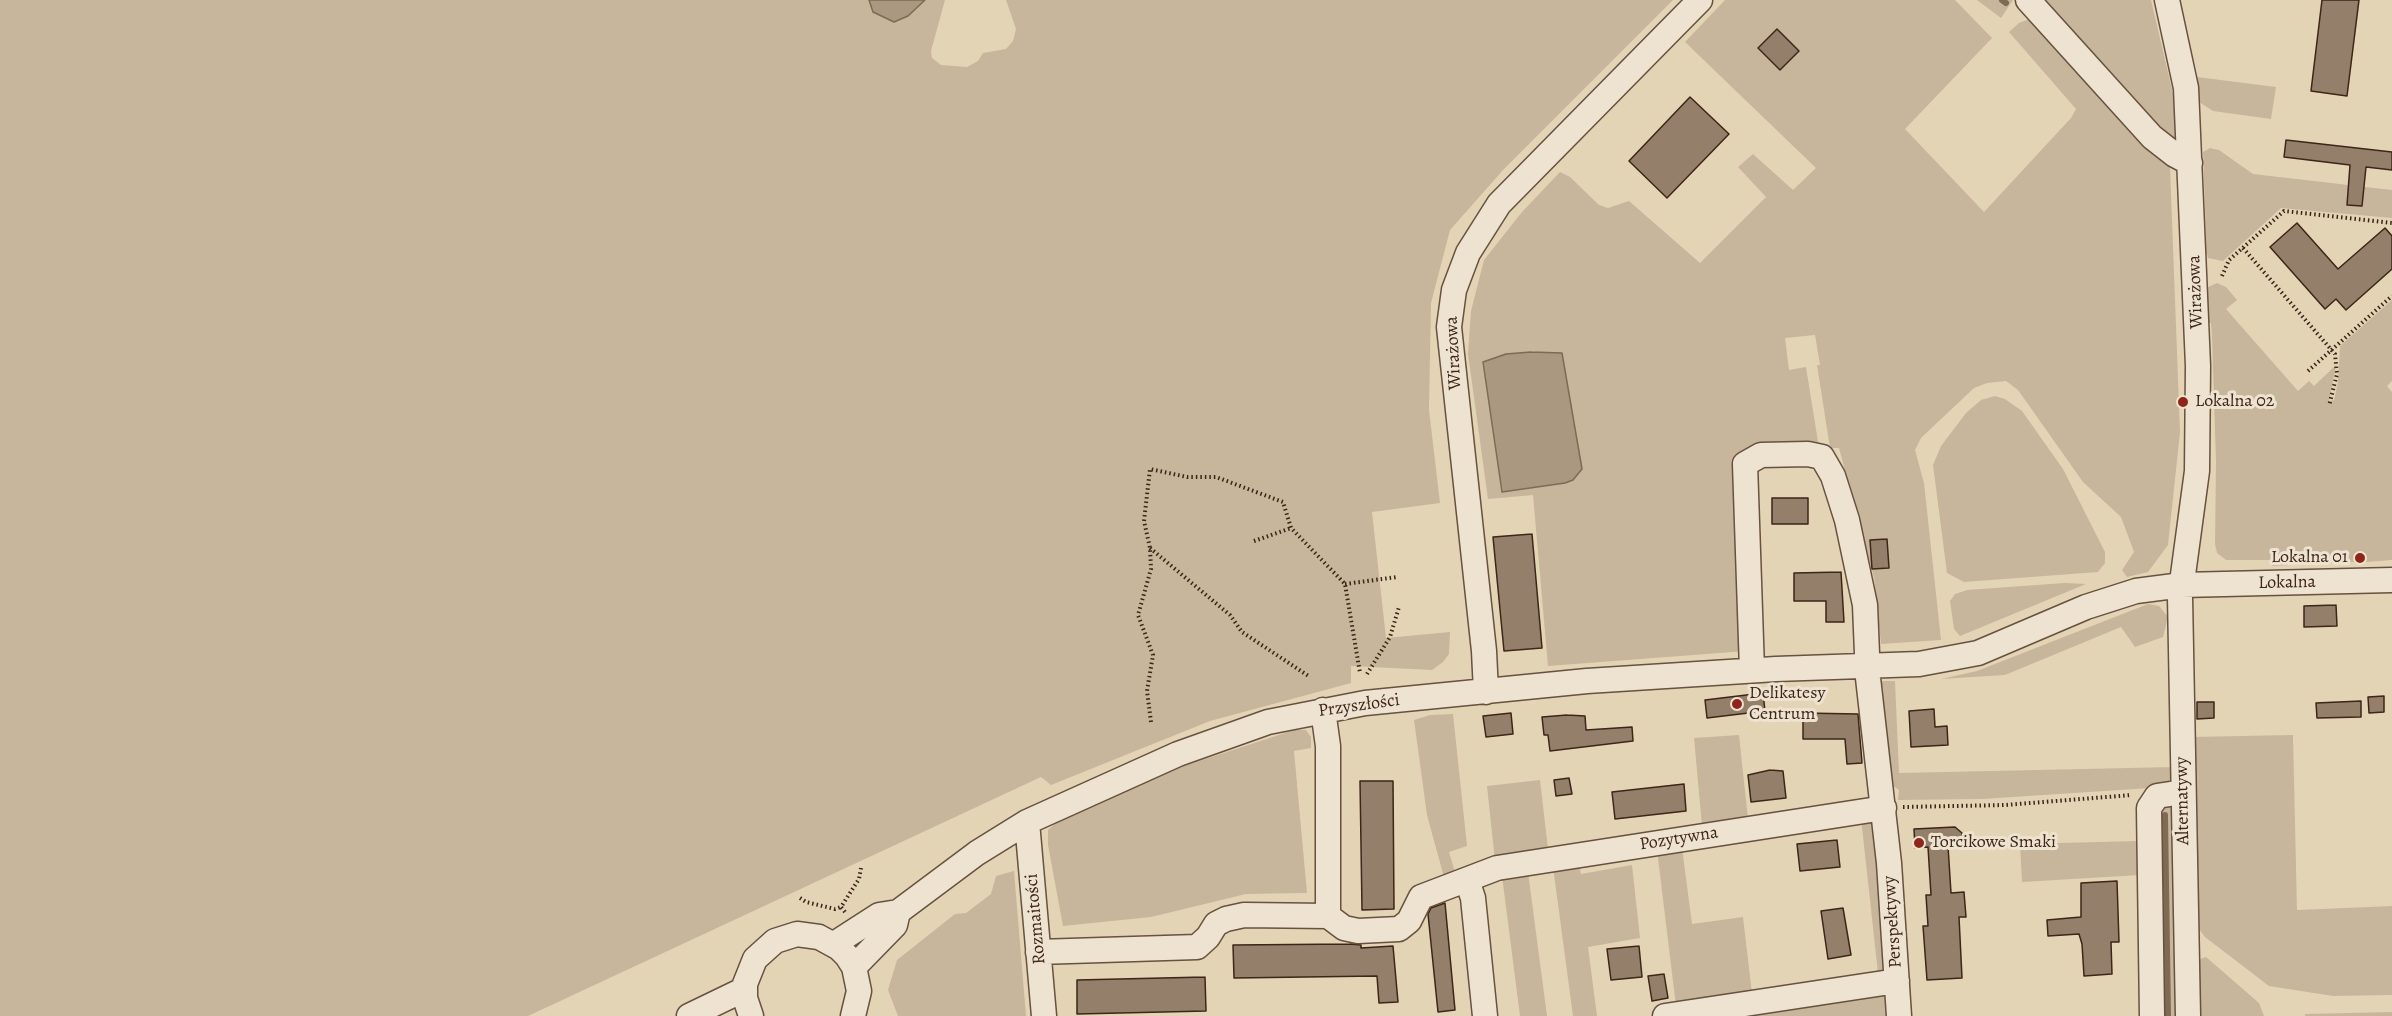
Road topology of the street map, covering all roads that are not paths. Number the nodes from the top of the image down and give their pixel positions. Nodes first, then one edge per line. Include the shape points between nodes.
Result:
1 (1700, 0) edge
2 (2028, 0) edge
3 (2167, 0) edge
4 (2190, 163) junction
5 (2392, 580) edge
6 (2182, 585) junction
7 (1868, 666) junction
8 (1752, 670) junction
9 (1486, 692) junction
10 (1323, 710) junction
11 (2183, 792) junction
12 (1884, 808) junction
13 (1027, 822) junction
14 (1471, 878) junction
15 (898, 912) junction
16 (1328, 916) junction
17 (834, 944) junction
18 (1038, 952) junction
19 (854, 967) junction
20 (1897, 981) junction
21 (745, 989) junction
22 (689, 1016) edge
23 (751, 1016) edge
24 (854, 1016) edge
25 (1044, 1016) edge
26 (1485, 1016) edge
27 (1665, 1016) edge
28 (1899, 1016) edge
29 (2152, 1016) edge
30 (2188, 1016) edge

1 - 9 street, Wirażowa via 1499,204 1468,253 1454,290 1449,327
2 - 4 street via 2152,137
3 - 4 street, Wirażowa via 2186,88
4 - 6 street, Wirażowa via 2198,366 2197,471
5 - 6 street, Lokalna
6 - 7 street, Lokalna via 2118,595 1968,656
6 - 11 street, Alternatywy
7 - 8 street, Przyszłości
7 - 8 street, Perspektywy via 1862,583 1833,476 1822,457 1761,455 1745,464
7 - 12 street, Perspektywy
8 - 9 street, Przyszłości
9 - 10 street, Przyszłości
10 - 13 street, Przyszłości via 1233,733
10 - 16 street via 1328,746
11 - 29 street via 2162,794 2149,808
11 - 30 street, Alternatywy
12 - 14 street, Pozytywna via 1497,868
12 - 20 street, Perspektywy
13 - 15 street, Przyszłości via 977,853
13 - 18 street, Rozmaitości
14 - 16 street, Pozytywna via 1421,897 1409,921 1399,929 1358,931 1344,928
14 - 26 street
15 - 17 street, Przyszłości via 879,915
15 - 19 street, Przyszłości via 895,925
16 - 18 street via 1244,915 1226,919 1212,929 1203,943 1188,948
17 - 19 street
17 - 21 street via 808,934 775,941 755,959
18 - 25 street, Rozmaitości
19 - 24 street via 859,991
20 - 27 street, Perspektywy
20 - 28 street
21 - 22 street
21 - 23 street

